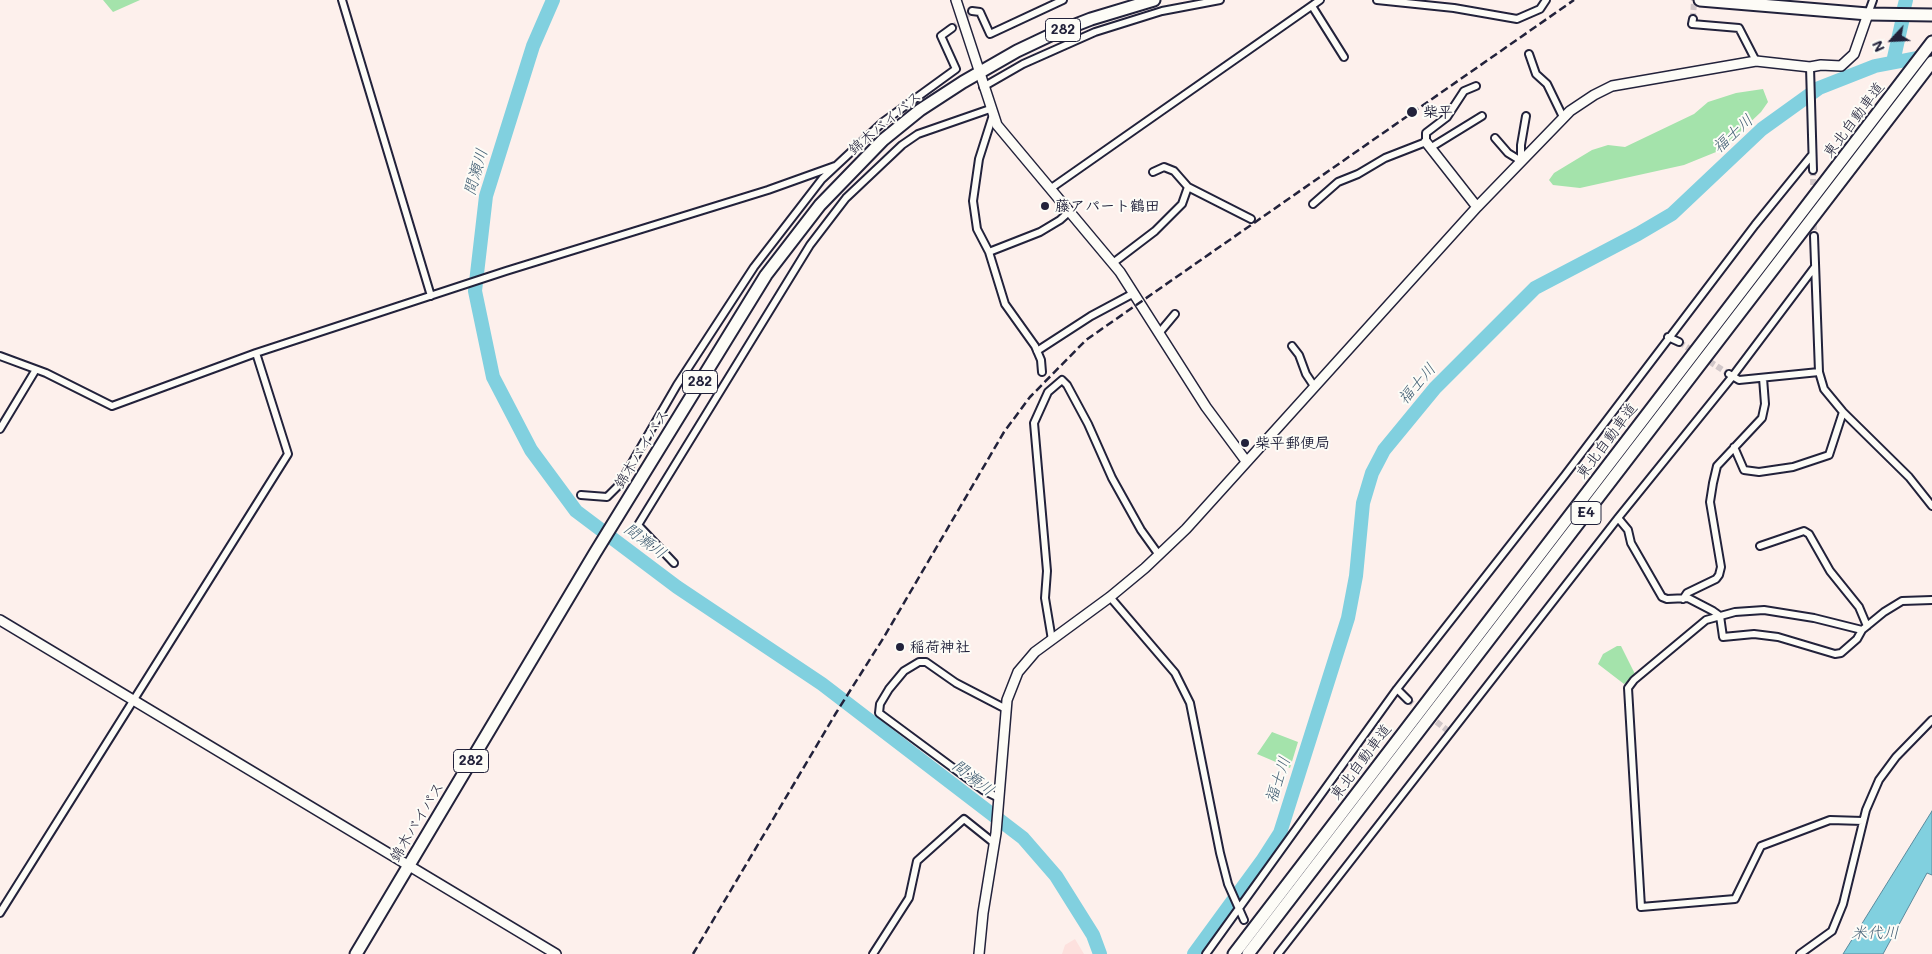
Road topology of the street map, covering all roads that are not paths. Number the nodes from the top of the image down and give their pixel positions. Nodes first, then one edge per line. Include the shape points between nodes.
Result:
1 (342, 0) edge
2 (956, 0) edge
3 (1063, 0) edge
4 (1154, 0) edge
5 (1220, 0) edge
6 (1320, 0) edge
7 (1377, 0) edge
8 (1546, 0) edge
9 (1700, 0) edge
10 (1873, 0) edge
11 (1312, 6) junction
12 (972, 11) dead end
13 (1868, 14) junction
14 (1932, 15) edge
15 (1692, 19) dead end
16 (952, 28) tunnel mouth
17 (1932, 42) edge
18 (1529, 54) dead end
19 (1344, 57) dead end
20 (1756, 61) junction
21 (1932, 62) edge
22 (1810, 68) junction
23 (979, 74) junction
24 (1476, 86) dead end
25 (984, 87) junction
26 (992, 112) junction
27 (1482, 116) dead end
28 (1526, 116) dead end
29 (1563, 117) junction
30 (1495, 138) dead end
31 (1428, 145) junction
32 (1812, 155) junction
33 (1521, 161) junction
34 (835, 166) junction
35 (1813, 170) tunnel mouth
36 (1153, 172) dead end
37 (1188, 187) junction
38 (1050, 189) junction
39 (1312, 204) dead end
40 (1477, 207) junction
41 (1070, 211) junction
42 (1251, 219) dead end
43 (1814, 236) tunnel mouth
44 (989, 252) junction
45 (1113, 262) junction
46 (1814, 268) junction
47 (1134, 293) junction
48 (430, 296) junction
49 (1174, 314) dead end
50 (1160, 332) junction
51 (1668, 337) junction
52 (1679, 342) tunnel mouth
53 (1292, 346) dead end
54 (1037, 351) junction
55 (256, 353) junction
56 (0, 356) edge
57 (35, 371) junction
58 (1042, 372) dead end
59 (1819, 372) junction
60 (1730, 376) junction
61 (1763, 378) junction
62 (1314, 386) junction
63 (1843, 412) junction
64 (0, 429) edge
65 (1734, 448) junction
66 (1246, 461) junction
67 (580, 495) dead end
68 (1932, 506) edge
69 (1618, 518) junction
70 (1760, 546) dead end
71 (1159, 555) junction
72 (674, 563) dead end
73 (1110, 597) junction
74 (1683, 598) junction
75 (1932, 600) edge
76 (1720, 616) junction
77 (0, 620) edge
78 (1864, 628) junction
79 (1052, 640) junction
80 (1397, 690) junction
81 (134, 700) junction
82 (1408, 700) tunnel mouth
83 (1006, 709) junction
84 (1932, 720) edge
85 (999, 801) junction
86 (1864, 821) junction
87 (995, 838) junction
88 (409, 865) junction
89 (1238, 910) junction
90 (0, 914) edge
91 (1244, 920) dead end
92 (356, 954) edge
93 (556, 954) edge
94 (873, 954) edge
95 (979, 954) edge
96 (1206, 954) edge
97 (1234, 954) edge
98 (1248, 954) edge
99 (1278, 954) edge
100 (1800, 954) edge

1 - 48 street
2 - 23 street
3 - 12 street via 990,34 980,12
4 - 23 highway, 錦木バイパス / 282 via 1055,33
5 - 25 street via 1162,11 1095,32 1023,64
6 - 11 street
7 - 8 street via 1517,19 1540,9
9 - 13 highway
10 - 13 street
11 - 19 street
11 - 38 street
13 - 14 highway
13 - 22 street via 1854,54 1847,61 1841,66
15 - 20 street via 1692,24 1739,28
16 - 34 street via 941,36 956,69 902,107
17 - 97 highway, 東北自動車道 / E4
18 - 29 street via 1536,74 1547,84
20 - 22 street
20 - 29 street via 1612,86 1594,94
21 - 98 highway, 東北自動車道 / E4
22 - 32 street
23 - 25 street
23 - 88 highway, 錦木バイパス / 282 via 920,110 883,140 842,181 789,243 766,275 598,548
24 - 31 street via 1464,91 1447,117 1426,133
25 - 26 street
26 - 38 street via 997,125
26 - 44 street via 979,159 973,201 977,229
26 - 72 street via 918,134 902,145 852,192 810,245 638,525
27 - 31 street
28 - 33 street
29 - 33 street
30 - 33 street via 1508,153
31 - 39 street via 1385,158 1338,182
31 - 40 street
32 - 35 street
32 - 51 street
33 - 40 street
34 - 48 street
34 - 67 street via 754,267 677,385 619,485 607,497
36 - 37 street via 1164,166 1174,171
37 - 42 street
37 - 45 street via 1182,204 1170,218
38 - 41 street
40 - 62 street
41 - 44 street via 1040,232
41 - 45 street
43 - 46 street
44 - 54 street via 1005,304
45 - 47 street
46 - 59 street
46 - 60 street
47 - 50 street
47 - 54 street
48 - 55 street
49 - 50 street
50 - 66 street via 1216,422
51 - 52 street
51 - 80 street
53 - 62 street
54 - 58 street
55 - 57 street via 112,406 46,373
55 - 81 street via 288,454
56 - 57 street
57 - 64 street
59 - 61 street
59 - 63 street via 1824,389
60 - 61 street via 1739,380
60 - 69 street
61 - 65 street via 1762,418
62 - 66 street
63 - 65 street via 1829,455 1823,458 1759,472 1744,470
63 - 68 street via 1909,477
65 - 74 street via 1717,466 1710,502 1721,567 1719,575 1687,592
66 - 71 street
69 - 74 street via 1628,530 1630,543 1662,597
69 - 99 street
70 - 78 street via 1804,531 1809,534 1830,571 1859,607
71 - 73 street
71 - 79 street via 1112,478 1088,424 1062,380 1048,392 1034,423 1047,571 1045,598
73 - 79 street
73 - 89 street via 1175,673 1190,703 1220,853
74 - 76 street
75 - 78 street via 1902,601
76 - 78 street via 1764,610
76 - 78 street via 1723,637 1754,634 1778,637 1835,654 1841,653 1857,639
76 - 86 street via 1706,620 1628,688 1641,907 1735,900 1761,846 1830,820
77 - 81 street
79 - 83 street via 1035,652 1018,672 1010,688
80 - 82 street
80 - 89 street
81 - 88 street
81 - 90 street
83 - 85 street
83 - 85 street via 926,662 919,662 904,671 880,704 879,712
84 - 86 street via 1879,780
85 - 87 street
86 - 100 street via 1843,904 1832,931
87 - 94 street via 964,819 917,860 909,898
87 - 95 street
88 - 92 highway, 錦木バイパス / 282
88 - 93 street
89 - 91 street
89 - 96 street

